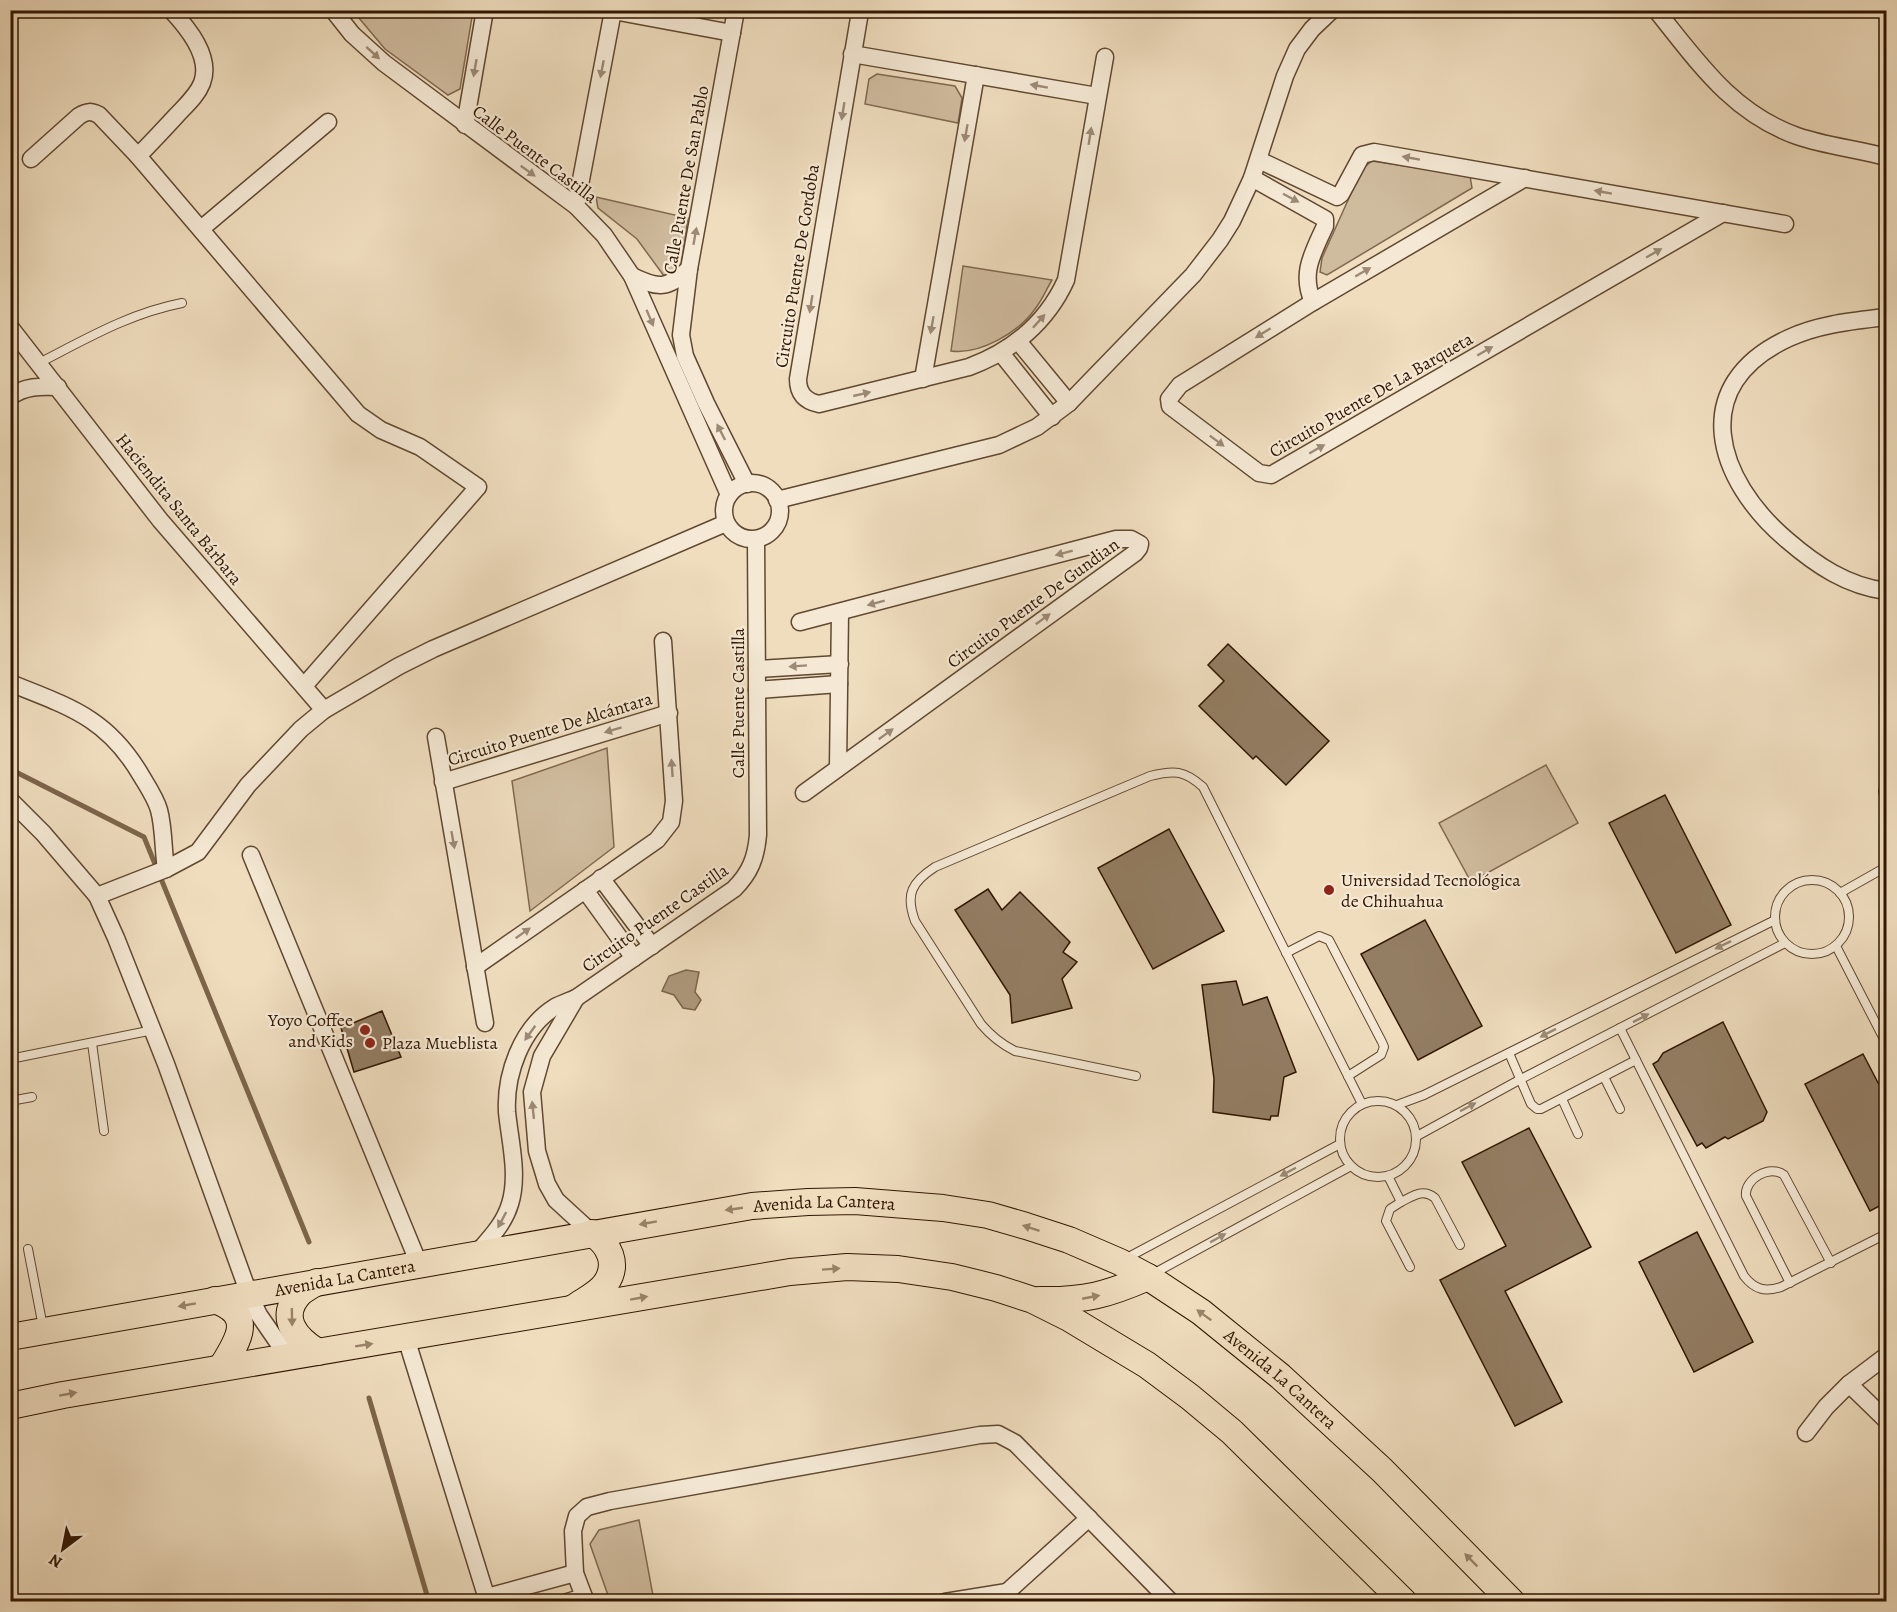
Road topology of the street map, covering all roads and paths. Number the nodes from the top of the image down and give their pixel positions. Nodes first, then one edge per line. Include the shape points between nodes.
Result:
1 (171, 10) edge
2 (333, 10) edge
3 (485, 10) edge
4 (736, 10) edge
5 (1332, 10) edge
6 (1656, 10) edge
7 (611, 11) edge
8 (860, 12) dead end
9 (732, 33) junction
10 (852, 54) junction
11 (1104, 57) dead end
12 (976, 75) junction
13 (1097, 96) junction
14 (328, 122) dead end
15 (465, 125) junction
16 (138, 156) junction
17 (1887, 157) edge
18 (31, 159) dead end
19 (1259, 160) junction
20 (1252, 178) junction
21 (1524, 178) junction
22 (576, 206) junction
23 (1723, 213) junction
24 (1785, 224) dead end
25 (201, 229) junction
26 (689, 269) junction
27 (632, 276) junction
28 (1312, 302) junction
29 (182, 303) dead end
30 (1887, 316) edge
31 (10, 327) edge
32 (681, 335) joint
33 (1018, 341) junction
34 (1001, 353) junction
35 (39, 363) junction
36 (923, 379) junction
37 (58, 387) junction
38 (10, 397) edge
39 (1069, 403) junction
40 (698, 407) junction
41 (1052, 417) junction
42 (747, 484) junction
43 (729, 495) junction
44 (777, 500) junction
45 (726, 523) junction
46 (756, 539) junction
47 (1887, 591) edge
48 (840, 612) junction
49 (800, 622) dead end
50 (663, 641) dead end
51 (840, 664) junction
52 (757, 669) junction
53 (10, 683) edge
54 (839, 684) junction
55 (304, 686) junction
56 (757, 690) junction
57 (324, 710) junction
58 (669, 713) junction
59 (436, 737) dead end
60 (838, 768) junction
61 (443, 782) junction
62 (1887, 782) edge
63 (804, 793) dead end
64 (10, 800) edge
65 (1887, 806) edge
66 (251, 855) dead end
67 (752, 865) joint
68 (1887, 867) edge
69 (166, 869) junction
70 (601, 878) junction
71 (585, 890) junction
72 (1840, 893) junction
73 (97, 896) junction
74 (1775, 920) junction
75 (1785, 943) junction
76 (652, 946) junction
77 (1836, 946) junction
78 (1286, 953) junction
79 (634, 958) junction
80 (476, 967) junction
81 (576, 998) junction
82 (485, 1023) dead end
83 (1620, 1028) junction
84 (153, 1030) junction
85 (92, 1043) junction
86 (1887, 1043) edge
87 (1509, 1053) junction
88 (10, 1059) edge
89 (1636, 1060) junction
90 (1136, 1076) dead end
91 (1348, 1076) junction
92 (1604, 1077) junction
93 (1521, 1079) junction
94 (32, 1097) dead end
95 (1562, 1099) junction
96 (10, 1101) edge
97 (1362, 1104) junction
98 (1397, 1105) junction
99 (1620, 1109) dead end
100 (104, 1131) dead end
101 (1578, 1134) dead end
102 (1417, 1136) junction
103 (1340, 1144) junction
104 (537, 1151) junction
105 (512, 1155) junction
106 (1351, 1166) junction
107 (1388, 1176) junction
108 (1401, 1202) junction
109 (592, 1233) junction
110 (1887, 1234) edge
111 (1461, 1245) dead end
112 (28, 1249) dead end
113 (477, 1254) junction
114 (1120, 1262) junction
115 (1831, 1263) junction
116 (419, 1264) junction
117 (1410, 1267) dead end
118 (1148, 1277) junction
119 (317, 1282) junction
120 (1790, 1283) junction
121 (249, 1294) junction
122 (215, 1300) junction
123 (1033, 1300) junction
124 (570, 1310) junction
125 (44, 1330) junction
126 (10, 1337) edge
127 (406, 1338) junction
128 (318, 1352) junction
129 (1887, 1356) edge
130 (288, 1357) junction
131 (221, 1368) junction
132 (1849, 1384) junction
133 (10, 1406) edge
134 (1887, 1420) edge
135 (1806, 1432) dead end
136 (1089, 1518) junction
137 (575, 1573) junction
138 (1001, 1597) edge
139 (488, 1599) edge
140 (585, 1599) edge
141 (1403, 1601) edge
142 (567, 1602) edge
143 (945, 1602) edge
144 (1171, 1602) edge
145 (1512, 1602) edge

1 - 16 street via 201,53 202,82 192,99
2 -> 15 street, Calle Puente Castilla via 384,63
3 -> 15 street
4 - 9 street, Calle Puente De San Pablo
5 - 19 street via 1297,49
6 - 17 street via 1719,87 1746,110 1798,136
7 - 9 street
7 -> 22 street
8 - 10 street, Circuito Puente De Cordoba
26 -> 9 street, Calle Puente De San Pablo
10 - 12 street
10 -> 36 street, Circuito Puente De Cordoba via 798,386 806,399 819,404
11 - 13 street, Circuito Puente De Cordoba
13 -> 12 street
12 -> 36 street
33 -> 13 street, Circuito Puente De Cordoba via 1043,317 1066,280
14 - 25 street
15 -> 22 street, Calle Puente Castilla
16 - 18 street via 106,120 92,111 79,116
16 - 25 street
19 - 20 street
21 -> 19 street via 1367,152 1337,196
20 -> 28 street via 1325,219 1306,280
20 - 39 street via 1232,221 1208,258
23 -> 21 street
28 -> 21 street, Circuito Puente De La Barqueta
22 - 27 street, Calle Puente Castilla via 604,235
23 - 24 street
28 -> 23 street, Circuito Puente De La Barqueta via 1180,385 1169,399 1176,411 1265,475 1277,472
25 - 55 street via 358,414 381,430 420,447 478,487
26 - 27 street via 665,285 647,284
26 - 32 street, Calle Puente De San Pablo
27 -> 40 street, Calle Puente Castilla
29 - 35 lane via 126,319
30 - 47 street via 1808,330 1770,349 1738,378 1722,420 1726,455 1736,480 1767,523 1840,577
31 - 35 street, Haciendita Santa Bárbara
32 - 40 street, Calle Puente Castilla
33 - 34 street, Circuito Puente De Cordoba
33 - 39 street
34 - 36 street, Circuito Puente De Cordoba via 969,368
34 - 41 street
35 - 37 street, Haciendita Santa Bárbara
37 - 38 street via 29,388
37 - 55 street, Haciendita Santa Bárbara via 160,520
39 - 41 street
42 -> 40 street, Calle Puente Castilla
40 - 43 street, Calle Puente Castilla
41 - 44 street via 1020,436 976,452
42 - 43 street
42 - 44 street via 762,485
43 - 45 street via 724,508
44 - 46 street via 779,514 774,528
45 - 46 street via 742,537
45 - 57 street via 433,649
46 - 52 street, Calle Puente Castilla
48 - 49 street, Circuito Puente De Gundian
48 - 51 street
60 -> 48 street, Circuito Puente De Gundian via 1135,553 1140,544 1131,539 1116,539
50 - 58 street, Circuito Puente De Alcántara
51 -> 52 street
51 - 54 street
52 - 56 street, Calle Puente Castilla
53 - 69 street via 86,715 122,747 159,809
54 - 56 street
54 - 60 street
55 - 57 street, Haciendita Santa Bárbara
56 - 67 street, Calle Puente Castilla via 758,835
57 - 69 street via 248,785 198,852
58 -> 61 street, Circuito Puente De Alcántara
70 -> 58 street, Circuito Puente De Alcántara via 657,840 671,822 674,801
59 - 61 street, Circuito Puente De Alcántara
60 - 63 street, Circuito Puente De Gundian
61 -> 80 street, Circuito Puente De Alcántara
62 - 65 lane via 1883,791
64 - 73 street
66 - 116 street
67 - 76 street, Circuito Puente Castilla via 734,889
68 - 72 lane
69 - 73 street
70 - 71 street, Circuito Puente De Alcántara
70 - 76 street
71 - 79 street
80 -> 71 street, Circuito Puente De Alcántara
72 - 74 lane via 1813,880 1794,885 1779,900
72 - 77 lane via 1849,915 1844,937
73 - 84 street
74 - 75 lane
74 -> 87 lane
75 - 77 lane via 1804,954 1826,952
83 -> 75 lane
76 - 79 street, Circuito Puente Castilla
77 - 86 lane
78 - 90 lane via 1203,787 1182,773 1170,771 1150,776 935,867 915,883 910,907 915,921 989,1035 1016,1051
78 - 91 lane
78 - 91 lane via 1319,936 1329,940 1382,1042 1382,1055
79 - 81 street, Circuito Puente Castilla
80 - 82 street, Circuito Puente De Alcántara
104 -> 81 street, Circuito Puente Castilla via 531,1092 535,1074
81 -> 105 street, Circuito Puente Castilla via 554,1008 539,1021 517,1054 510,1074 507,1111
83 - 89 lane
83 - 93 lane
84 - 85 lane
84 - 121 street
85 - 88 lane
85 - 100 lane
87 - 93 lane
87 - 98 lane
89 - 92 lane
89 - 120 lane via 1744,1276 1760,1290 1770,1291
91 - 97 lane
92 - 95 lane
92 - 99 lane
93 - 95 lane via 1537,1109
102 -> 93 lane
94 - 96 lane
95 - 101 lane
97 - 98 lane via 1373,1100
97 - 103 lane via 1344,1120
98 - 102 lane via 1407,1113
102 - 107 lane via 1410,1161
103 - 106 lane
103 -> 114 lane
104 - 105 street
104 - 109 street, Circuito Puente Castilla via 556,1200
105 -> 113 street, Circuito Puente Castilla via 511,1202 499,1227
106 - 107 lane via 1362,1174
118 -> 106 lane
107 - 108 lane
108 - 111 lane via 1421,1192 1431,1194
108 - 117 lane via 1390,1209 1386,1221
109 - 113 main road, Avenida La Cantera
114 -> 109 main road, Avenida La Cantera via 1069,1240 988,1215 902,1204 808,1202 752,1206
109 - 124 main road via 610,1251 611,1272 600,1290
110 - 115 lane
112 - 125 lane
113 - 116 main road, Avenida La Cantera
114 - 118 main road, Avenida La Cantera
115 - 120 lane
115 - 120 lane via 1784,1175 1771,1171 1751,1180 1745,1189 1746,1196
116 - 119 main road, Avenida La Cantera
123 -> 118 main road via 1088,1298
145 -> 118 main road, Avenida La Cantera via 1382,1470 1280,1376 1201,1312
119 - 121 main road, Avenida La Cantera
119 -> 128 main road via 300,1293 290,1320 293,1332
121 - 122 main road, Avenida La Cantera
121 - 130 street
122 -> 125 main road, Avenida La Cantera
122 - 131 main road via 229,1305 238,1316 241,1329
124 -> 123 main road via 790,1272 847,1268 898,1269 952,1277
123 - 141 main road via 1137,1359 1190,1397 1232,1432
124 - 127 main road
125 - 126 main road, Avenida La Cantera
128 -> 127 main road
127 - 139 street
128 - 130 main road
129 - 132 street
130 - 131 main road
133 -> 131 main road
132 - 134 street
132 - 135 street
136 - 137 street via 1015,1443 998,1434 587,1507 577,1516 573,1531
136 - 138 street
136 - 144 street
137 - 139 street
137 - 140 street
138 - 143 street
140 - 142 street

